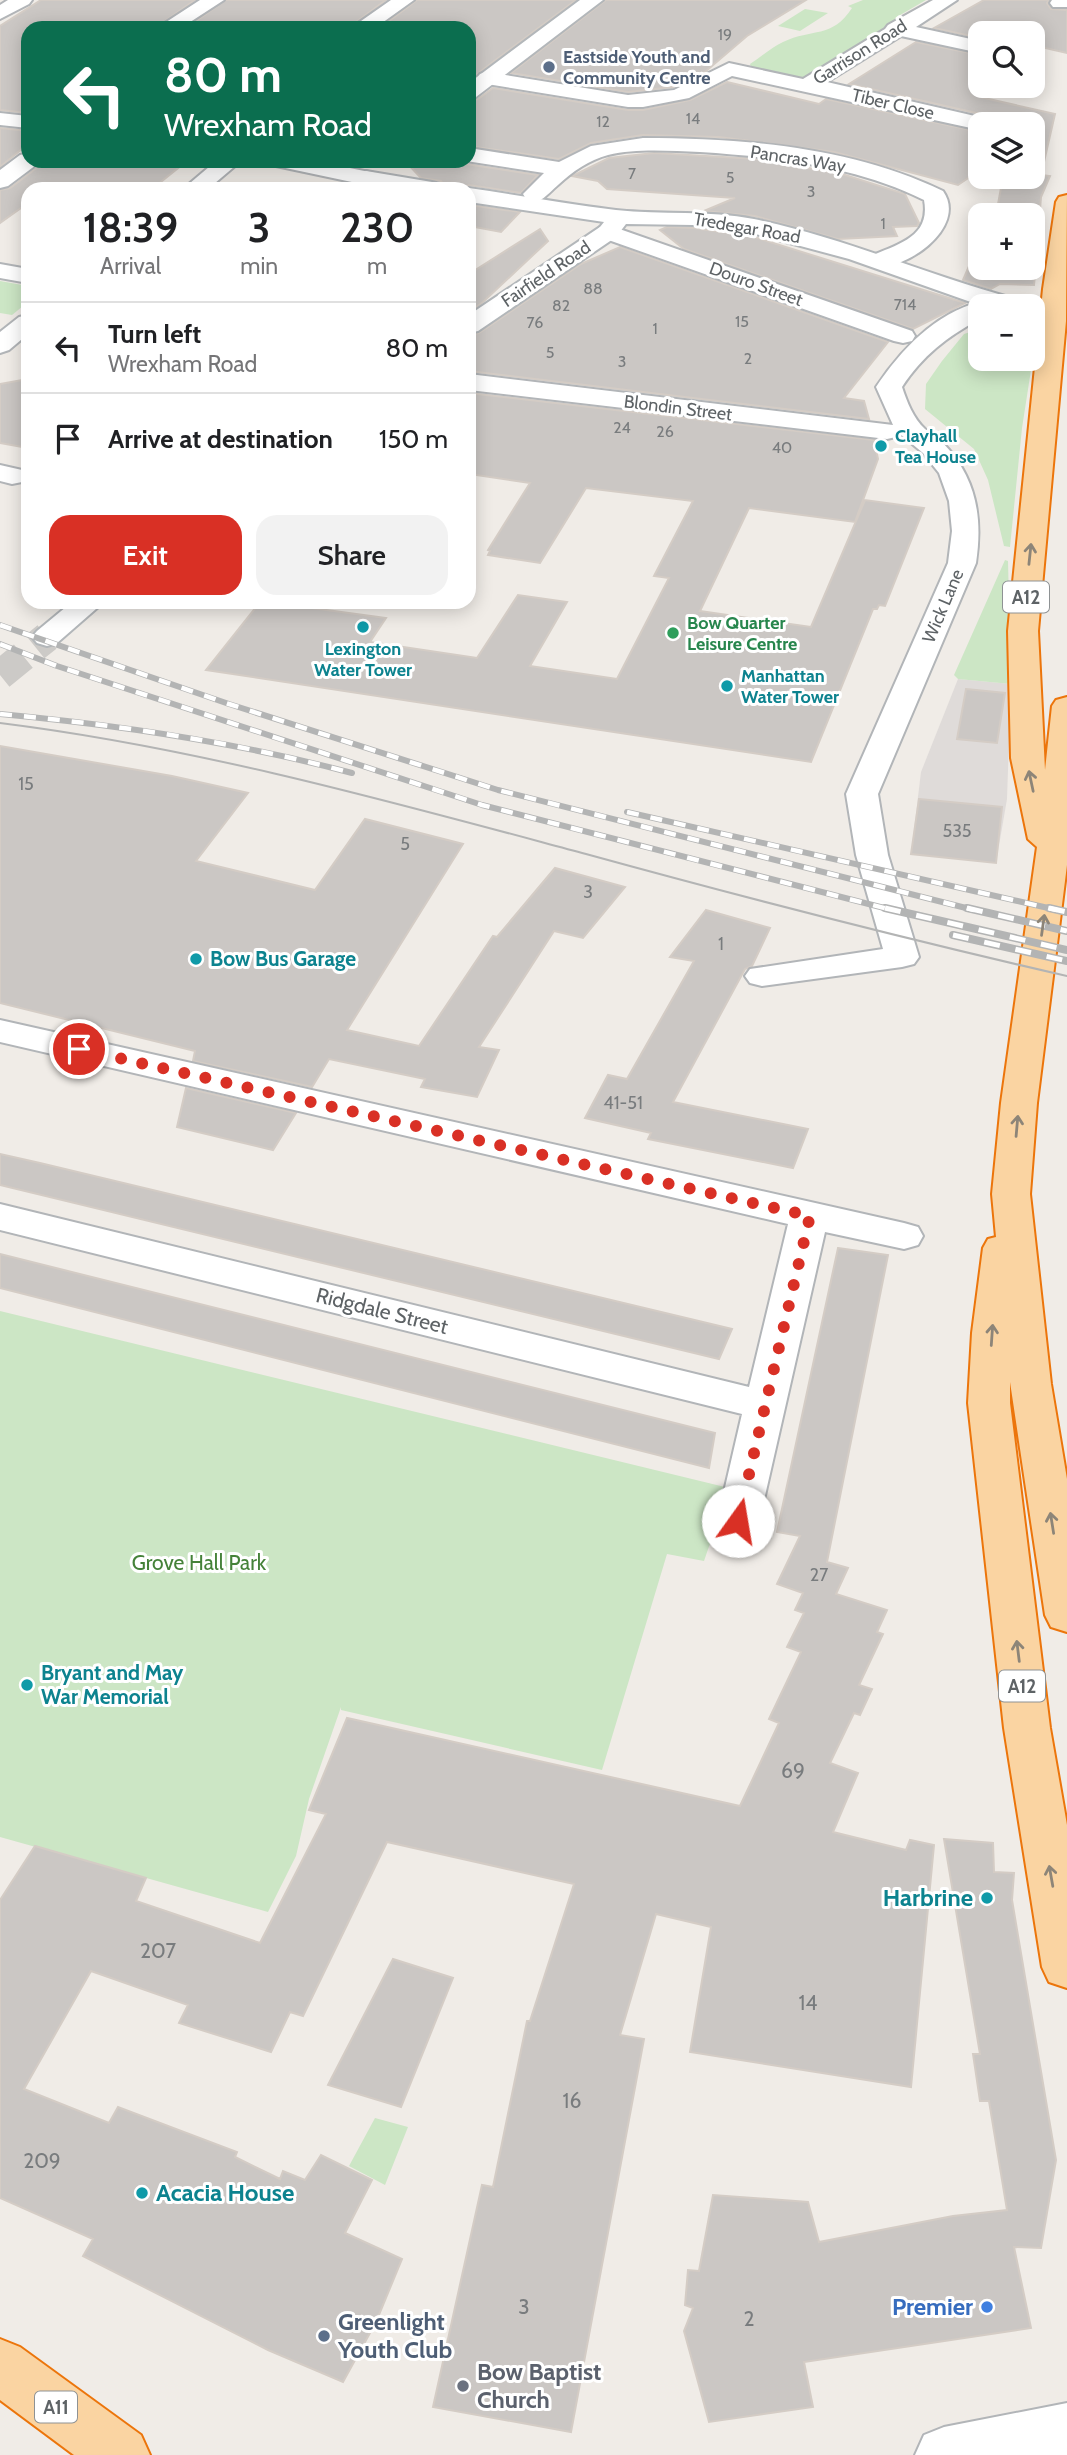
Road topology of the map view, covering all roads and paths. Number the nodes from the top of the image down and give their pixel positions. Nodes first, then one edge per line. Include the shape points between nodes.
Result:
1 (22, 0) edge
2 (214, 0) edge
3 (404, 0) edge
4 (593, 0) edge
5 (947, 0) edge
6 (0, 13) edge
7 (179, 21) edge
8 (372, 21) edge
9 (895, 29) junction
10 (968, 44) edge
11 (487, 78) junction
12 (806, 86) junction
13 (476, 87) edge
14 (968, 121) edge
15 (476, 156) edge
16 (21, 165) edge
17 (221, 168) edge
18 (318, 168) edge
19 (378, 168) edge
20 (560, 169) junction
21 (366, 178) junction
22 (0, 181) edge
23 (203, 182) edge
24 (390, 182) edge
25 (534, 194) dead end
26 (476, 196) edge
27 (1067, 202) edge
28 (614, 225) junction
29 (879, 261) junction
30 (0, 271) edge
31 (21, 275) edge
32 (968, 296) edge
33 (1051, 306) edge
34 (0, 319) edge
35 (968, 320) edge
36 (476, 321) edge
37 (21, 322) edge
38 (21, 329) edge
39 (903, 336) dead end
40 (0, 348) edge
41 (21, 353) edge
42 (476, 383) edge
43 (887, 431) dead end
44 (81, 609) edge
45 (47, 637) tunnel mouth
46 (1067, 706) edge
47 (1051, 872) junction
48 (762, 976) dead end
49 (0, 1031) edge
50 (1011, 1194) junction
51 (810, 1216) junction
52 (0, 1217) edge
53 (904, 1236) dead end
54 (765, 1405) junction
55 (738, 1521) dead end
56 (1067, 1615) edge
57 (1067, 1967) edge
58 (0, 2366) edge
59 (1067, 2431) edge
60 (121, 2455) edge
61 (944, 2455) edge

1 - 6 street
2 - 7 street
3 - 8 street
4 - 11 street
5 - 9 street, Garrison Road
9 - 10 street
9 - 12 street, Garrison Road
11 - 12 street, Garrison Road via 628,101 676,98 729,69
11 - 13 street
12 - 14 street, Tiber Close
15 - 20 street
16 - 22 street
17 - 23 street
18 - 21 street
19 - 21 street
20 - 25 street, Pancras Way
20 - 29 street, Pancras Way via 611,148 697,146 797,156 857,168 918,185 935,196 939,217 934,229
21 - 24 street
26 - 28 street, Tredegar Road
27 - 33 highway, A12
28 - 29 street, Tredegar Road via 652,216 724,220
28 - 36 street, Fairfield Road
28 - 39 street, Douro Street
29 - 32 street, Tredegar Road
30 - 31 street
47 -> 33 highway, A12 via 1027,758 1023,631
34 - 37 street
35 - 48 street, Wick Lane via 920,345 889,387 896,408 948,466 962,492 967,538 962,563 862,794 872,855 902,957
38 - 40 street
40 - 41 street
42 - 43 street, Blondin Street
44 - 45 street
46 - 47 highway, A12
50 -> 47 highway, A12
49 - 51 street
56 -> 50 highway, A12 via 1031,1384
57 -> 50 highway, A12 via 1027,1728 989,1403 994,1310
51 - 53 street
51 - 54 street
52 - 54 street, Ridgdale Street
54 - 55 street
58 - 60 highway, A11
59 - 61 street

